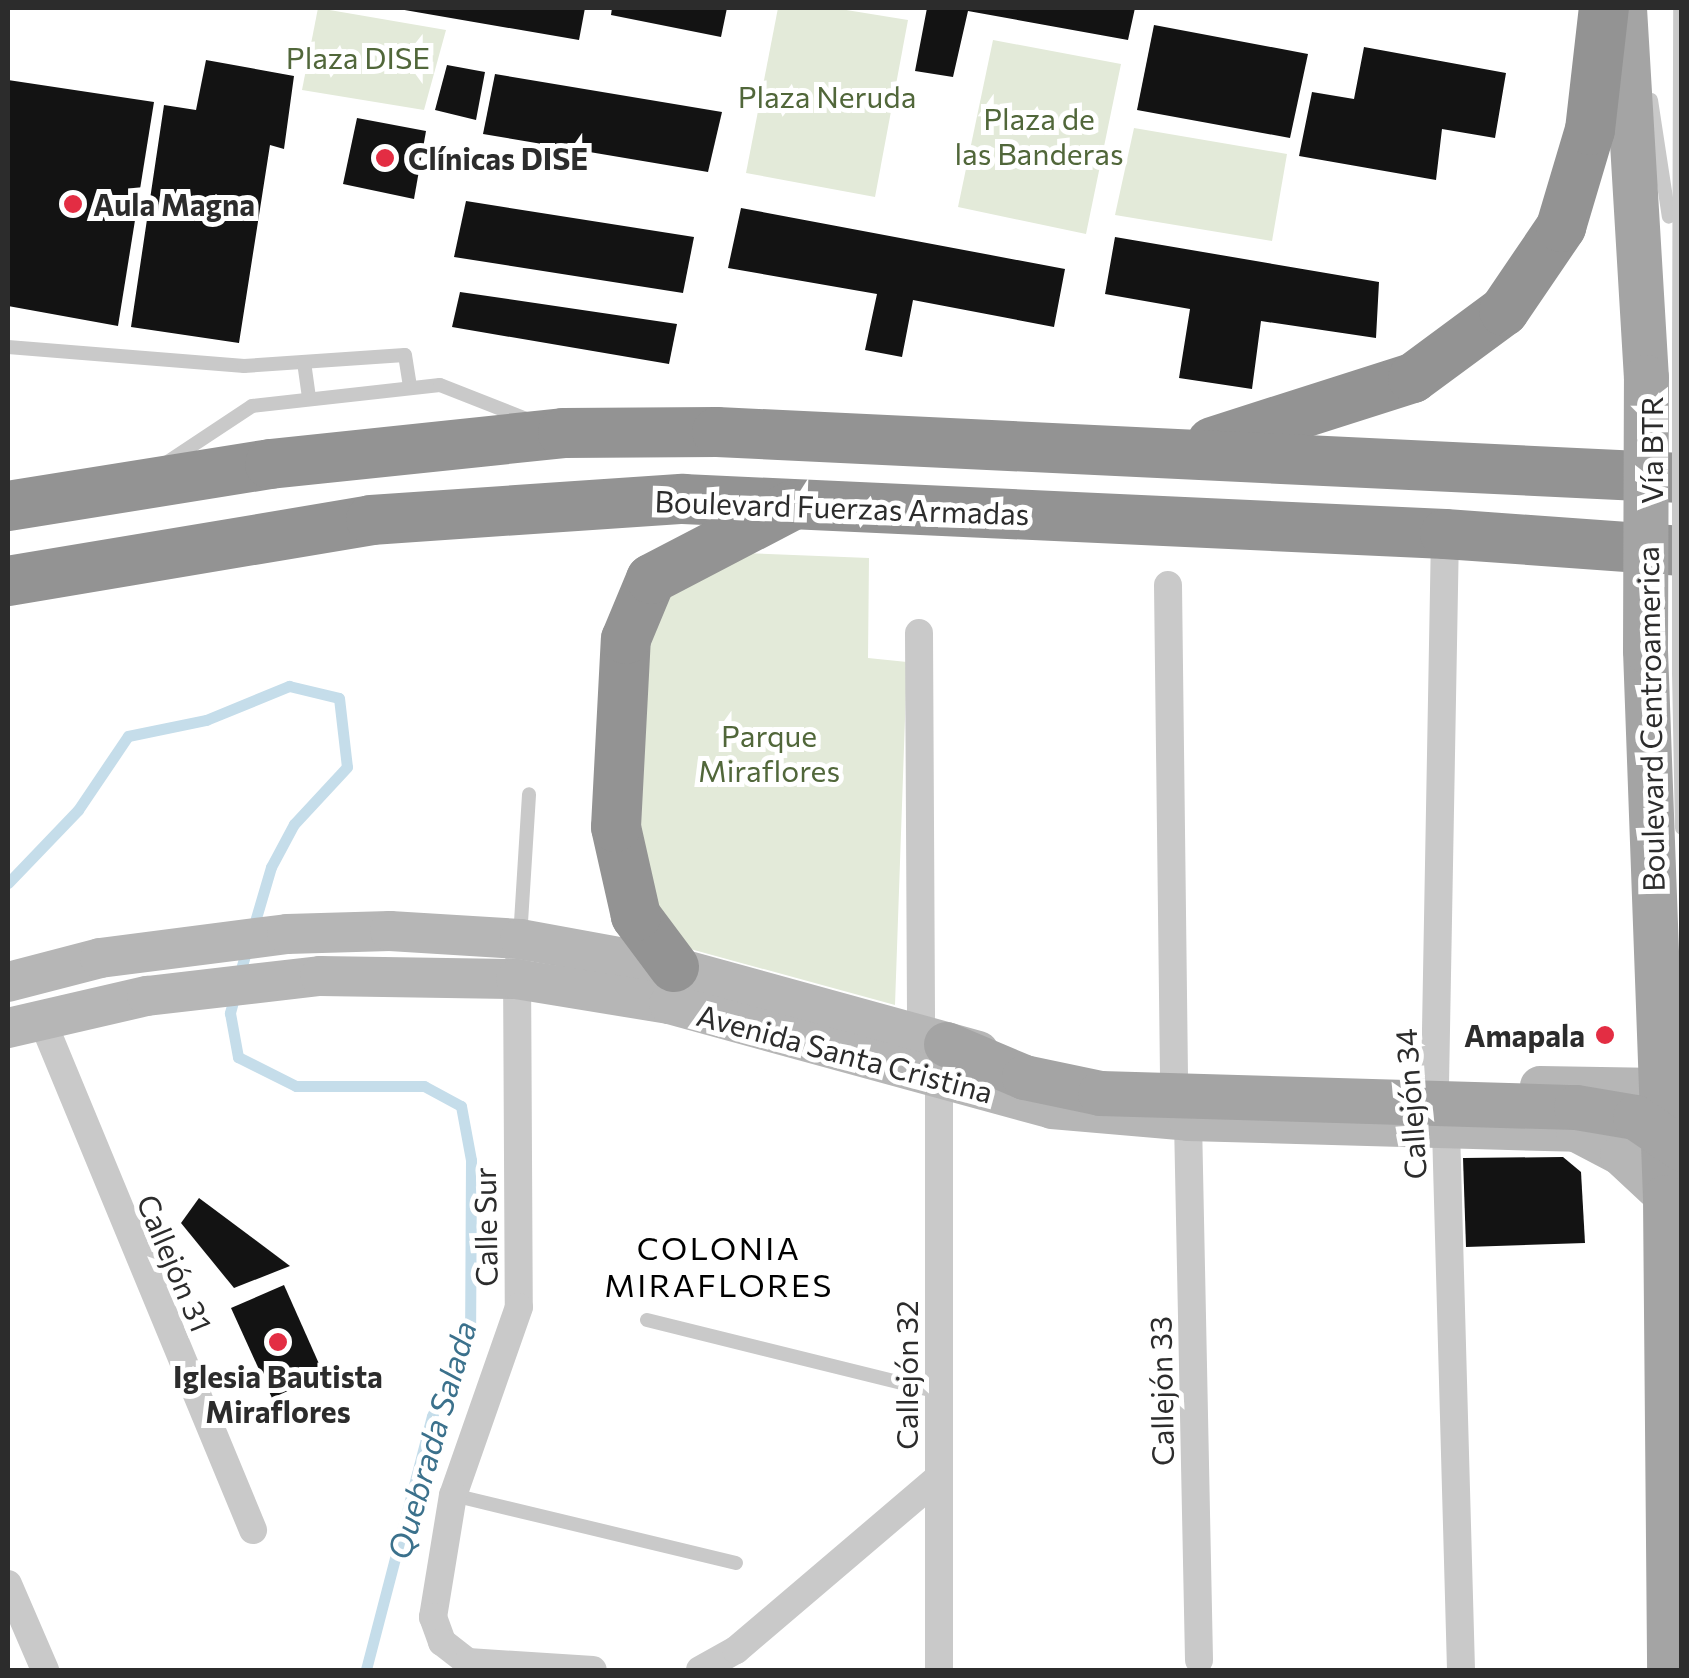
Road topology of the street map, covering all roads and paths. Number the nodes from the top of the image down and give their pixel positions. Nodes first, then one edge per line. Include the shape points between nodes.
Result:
1 (1604, 8) edge
2 (1624, 8) edge
3 (1680, 8) edge
4 (1648, 87) dead end
5 (1674, 252) junction
6 (8, 348) edge
7 (304, 362) junction
8 (1662, 363) junction
9 (410, 388) junction
10 (308, 400) junction
11 (562, 433) junction
12 (1172, 453) junction
13 (1682, 478) edge
14 (131, 486) junction
15 (800, 502) junction
16 (8, 506) edge
17 (1445, 534) junction
18 (1682, 552) edge
19 (8, 581) edge
20 (1168, 585) dead end
21 (919, 632) dead end
22 (1662, 662) junction
23 (529, 794) dead end
24 (1682, 828) edge
25 (520, 939) junction
26 (516, 979) junction
27 (8, 982) edge
28 (672, 986) junction
29 (24, 1024) edge
30 (936, 1054) junction
31 (1174, 1078) junction
32 (1436, 1084) junction
33 (1661, 1088) junction
34 (1188, 1121) junction
35 (1446, 1129) junction
36 (1682, 1148) edge
37 (1665, 1198) junction
38 (647, 1320) dead end
39 (938, 1392) junction
40 (938, 1478) junction
41 (453, 1495) junction
42 (253, 1530) dead end
43 (736, 1562) dead end
44 (8, 1584) edge
45 (1199, 1660) dead end
46 (45, 1670) edge
47 (593, 1670) edge
48 (700, 1670) edge
49 (938, 1670) edge
50 (1461, 1670) edge
51 (1669, 1670) edge

1 - 12 highway via 1590,130 1561,227 1504,311 1413,378
2 - 8 main road, Boulevard Centroamerica
3 - 5 lane
4 - 5 lane
5 - 8 lane
6 - 7 lane via 244,366
7 - 9 lane via 405,355
7 - 10 lane
8 - 22 main road, Boulevard Centroamerica, bridge
9 - 10 lane
9 - 11 lane via 440,385
10 - 14 lane via 252,406
11 - 12 highway via 716,432
11 - 14 highway
12 - 13 highway
14 - 16 highway
15 - 17 highway, Boulevard Fuerzas Armadas
15 - 19 highway, Boulevard Fuerzas Armadas via 683,498 482,508
15 - 28 highway via 650,579 626,638 616,827 636,916
17 - 18 highway, Boulevard Fuerzas Armadas
17 - 32 street, Callejón 34
20 - 31 street
21 - 30 street, Callejón 32
22 - 24 lane
22 - 33 main road, Boulevard Centroamerica
23 - 25 lane
25 - 26 street, Calle Sur
25 - 27 street, Avenida Santa Cristina via 390,931 287,934 100,958
25 - 28 street, Avenida Santa Cristina
26 - 28 street, Avenida Santa Cristina
26 - 29 street, Avenida Santa Cristina via 412,974 268,983
26 - 41 street, Calle Sur via 519,1307
28 - 30 street, Avenida Santa Cristina
29 - 42 street, Callejón 31
30 - 31 street, Avenida Santa Cristina
30 - 34 street, Avenida Santa Cristina via 1052,1108
30 - 36 main road, bridge via 1100,1093 1576,1107 1635,1117
30 - 39 street, Callejón 32
31 - 32 street, Avenida Santa Cristina
32 - 33 street, Avenida Santa Cristina
32 - 35 street, Callejón 34
33 - 37 main road, Boulevard Centroamerica
34 - 35 street, Avenida Santa Cristina
34 - 45 street, Callejón 33
35 - 37 street, Avenida Santa Cristina via 1576,1132 1620,1155
35 - 50 street, Callejón 34
37 - 51 main road, Boulevard Centroamerica
38 - 39 lane
39 - 40 street, Callejón 32
40 - 48 street via 736,1650
40 - 49 street, Callejón 32
41 - 43 lane
41 - 47 street, Calle Sur via 434,1617 442,1642 468,1662
44 - 46 street

